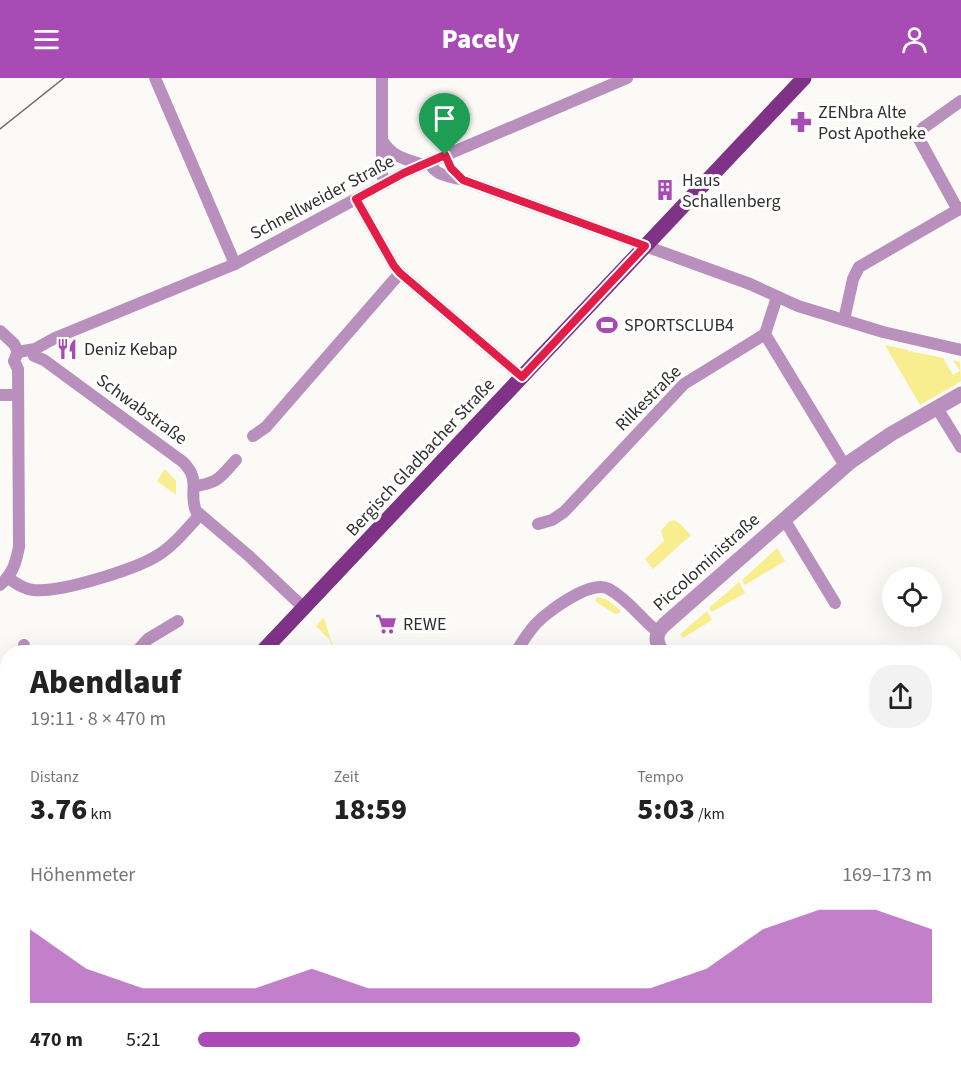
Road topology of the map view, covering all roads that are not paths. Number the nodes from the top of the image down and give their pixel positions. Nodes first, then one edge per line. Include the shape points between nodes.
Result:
1 (155, 78) edge
2 (382, 78) edge
3 (627, 78) edge
4 (804, 78) edge
5 (961, 100) edge
6 (382, 140) junction
7 (445, 155) junction
8 (426, 163) junction
9 (463, 180) junction
10 (386, 183) junction
11 (356, 199) junction
12 (960, 209) edge
13 (645, 246) junction
14 (235, 264) junction
15 (400, 273) junction
16 (777, 297) junction
17 (844, 320) junction
18 (0, 331) edge
19 (765, 333) junction
20 (961, 350) edge
21 (18, 352) junction
22 (35, 352) junction
23 (18, 369) junction
24 (522, 377) junction
25 (961, 394) edge
26 (0, 395) edge
27 (18, 395) junction
28 (937, 408) junction
29 (253, 436) dead end
30 (961, 447) edge
31 (236, 460) dead end
32 (845, 466) junction
33 (195, 486) junction
34 (200, 514) junction
35 (784, 519) junction
36 (538, 524) dead end
37 (4, 582) edge
38 (835, 603) dead end
39 (304, 608) junction
40 (178, 621) dead end
41 (658, 632) junction
42 (142, 645) edge
43 (269, 645) edge
44 (520, 645) edge
45 (659, 645) edge

1 - 14 street
2 - 6 street
3 - 7 street, Schnellweider Straße
4 - 13 main road, Bergisch Gladbacher Straße
5 - 12 street via 919,133
6 - 8 street via 397,157
6 - 10 street via 382,176
7 - 8 street, Schnellweider Straße
7 - 9 street
8 - 9 street via 435,172
8 - 10 street, Schnellweider Straße
9 - 13 street
10 - 11 street, Schnellweider Straße
11 - 14 street, Schnellweider Straße
11 - 15 street
12 - 17 street via 859,267
13 - 16 street
13 - 24 main road, Bergisch Gladbacher Straße
14 - 22 street, Schnellweider Straße via 55,338
15 - 24 street
15 - 29 street via 266,428
16 - 17 street
16 - 19 street
17 - 20 street
18 - 21 street
19 - 32 street
19 - 36 street, Rilkestraße via 684,384 564,512
21 - 22 street
21 - 23 street via 14,356
22 - 23 street via 29,363
22 - 33 street, Schwabstraße via 179,458 190,471
23 - 27 street
24 - 39 main road, Bergisch Gladbacher Straße
25 - 28 street, Piccoloministraße
26 - 27 street
27 - 37 street via 19,547 15,566
28 - 30 street
28 - 32 street, Piccoloministraße
31 - 33 street via 217,481
32 - 35 street, Piccoloministraße
33 - 34 street, Schwabstraße via 194,504
34 - 37 street via 164,552 128,568 51,590 25,589
34 - 39 street
35 - 38 street, Piccoloministraße
35 - 41 street, Piccoloministraße
39 - 43 main road, Bergisch Gladbacher Straße
40 - 42 street
41 - 44 street, Piccoloministraße via 610,590 597,587 545,615
41 - 45 street

